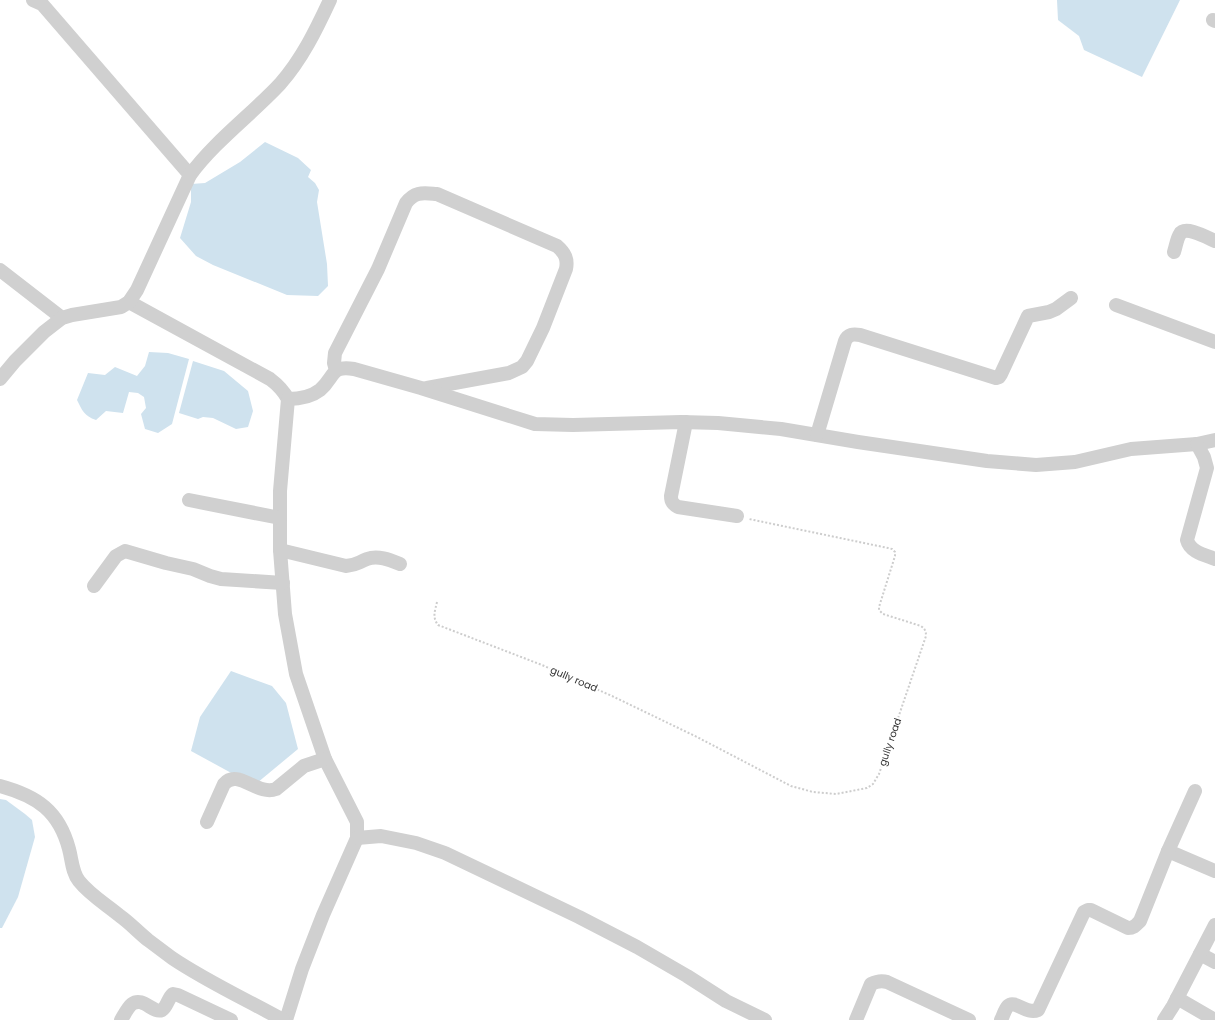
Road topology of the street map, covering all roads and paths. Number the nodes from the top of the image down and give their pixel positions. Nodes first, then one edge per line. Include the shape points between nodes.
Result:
1 (33, 0) edge
2 (330, 0) edge
3 (190, 175) junction
4 (1215, 241) edge
5 (1174, 252) dead end
6 (0, 270) edge
7 (1071, 298) dead end
8 (129, 302) junction
9 (1116, 305) dead end
10 (62, 318) junction
11 (1215, 342) edge
12 (336, 370) junction
13 (0, 379) edge
14 (425, 389) junction
15 (288, 399) junction
16 (686, 422) junction
17 (817, 435) junction
18 (1215, 440) edge
19 (1197, 444) junction
20 (189, 500) dead end
21 (737, 516) joint
22 (280, 518) junction
23 (280, 550) junction
24 (1215, 559) edge
25 (400, 564) dead end
26 (283, 583) junction
27 (94, 586) dead end
28 (437, 602) dead end
29 (325, 759) junction
30 (0, 786) edge
31 (1195, 791) dead end
32 (207, 822) dead end
33 (357, 838) junction
34 (1168, 851) junction
35 (1215, 870) edge
36 (1215, 925) edge
37 (1200, 954) junction
38 (1215, 962) edge
39 (1177, 998) junction
40 (1030, 1012) junction
41 (121, 1020) edge
42 (231, 1020) edge
43 (283, 1020) edge
44 (286, 1020) edge
45 (765, 1020) edge
46 (856, 1020) edge
47 (969, 1020) edge
48 (1000, 1020) edge
49 (1046, 1020) edge
50 (1164, 1020) edge
51 (1215, 1020) edge

1 - 3 street via 42,4
2 - 3 street via 315,34 295,65 201,160
3 - 8 street via 137,290
4 - 5 street via 1191,231 1182,231
6 - 10 street
7 - 17 street via 1049,312 1028,316 1001,374 996,378 860,335 850,335 845,341
8 - 10 street via 121,307
8 - 15 street via 270,379 284,391
9 - 11 street
10 - 13 street via 44,332
12 - 14 street via 354,369
12 - 14 street via 335,354 378,269 410,197 416,194 437,194 557,246 563,251 566,269 543,328 522,367 509,373
12 - 15 street via 320,390 308,397
14 - 16 street via 535,424
15 - 22 street
16 - 17 street via 765,427
16 - 21 street via 671,501 678,507
17 - 19 street via 987,461 1036,465 1075,462 1131,449
18 - 19 street
19 - 24 street via 1207,468 1187,540 1188,546 1193,550
20 - 22 street
21 - 28 path, gully road via 888,548 895,552 879,610 883,614 922,626 925,628 926,636 879,774 867,788 836,794 813,792 791,786 612,696 542,665 438,625 434,616
22 - 23 street
23 - 25 street via 346,566 376,557
23 - 26 street
26 - 27 street via 210,576 193,568 125,551 116,556
26 - 29 street via 285,614 296,674
29 - 32 street via 304,766 272,791 237,779 228,780
29 - 33 street via 357,822
30 - 43 street via 18,791 50,811 67,840 77,878 84,887 148,940 208,979
31 - 34 street
33 - 44 street via 307,956
33 - 45 street via 381,836 416,843 445,853 637,947 726,1001
34 - 35 street
34 - 40 street via 1136,926 1128,928 1091,910 1084,912 1041,1006 1038,1010
36 - 37 street
37 - 38 street
37 - 39 street
39 - 50 street
39 - 51 street
40 - 48 street via 1011,1004
40 - 49 street
41 - 42 street via 134,1003 139,1002 162,1010 173,994
46 - 47 street via 871,984 881,980

